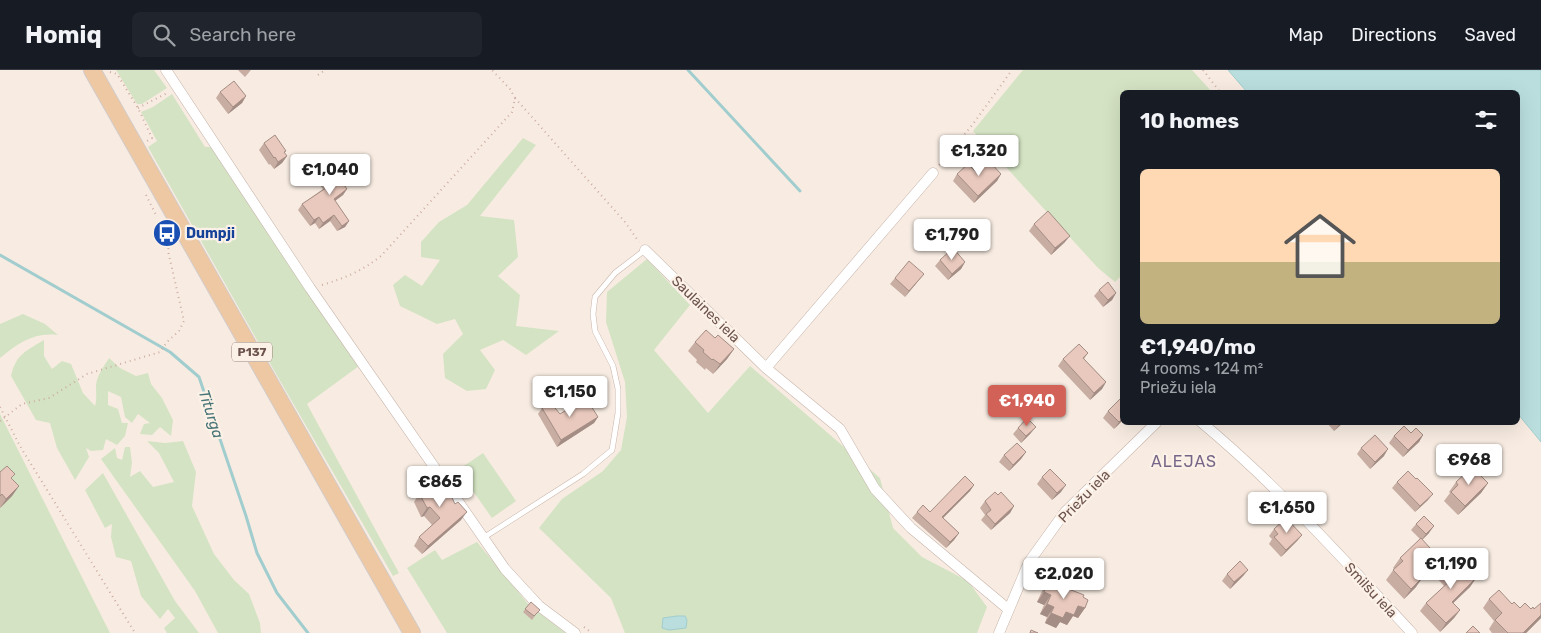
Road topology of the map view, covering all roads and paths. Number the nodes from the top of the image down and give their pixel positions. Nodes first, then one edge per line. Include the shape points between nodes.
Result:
1 (92, 70) edge
2 (166, 70) edge
3 (324, 70) edge
4 (492, 70) edge
5 (1012, 70) edge
6 (1203, 70) edge
7 (318, 75) dead end
8 (171, 90) dead end
9 (1218, 90) edge
10 (515, 98) junction
11 (138, 108) dead end
12 (933, 173) joint
13 (170, 238) dead end
14 (645, 250) junction
15 (310, 288) junction
16 (766, 368) junction
17 (0, 407) edge
18 (6, 417) junction
19 (0, 421) edge
20 (1154, 425) edge
21 (1205, 425) edge
22 (483, 538) junction
23 (1008, 609) junction
24 (136, 633) edge
25 (412, 633) edge
26 (575, 633) edge
27 (998, 633) edge
28 (1412, 633) edge

1 - 25 main road, P137
2 - 15 street
3 - 7 path
4 - 10 path
5 - 12 path
6 - 9 path
8 - 11 path
10 - 14 path via 625,222
10 - 15 path via 512,112 382,256 343,279
12 - 16 street
13 - 18 path via 168,251 184,321 160,352 87,374 49,398 22,404
14 - 16 street, Saulaines iela
14 - 22 lane via 615,273 595,297 595,331 613,366 618,389 612,450 582,474
15 - 22 street
16 - 23 street, Saulaines iela via 840,430 875,489 910,528
17 - 18 path
18 - 19 path
18 - 24 path via 20,446
20 - 23 street, Priežu iela via 1065,512 1029,562
21 - 28 street, Smilšu iela via 1293,506
22 - 26 street via 522,589
23 - 27 street, Priežu iela

